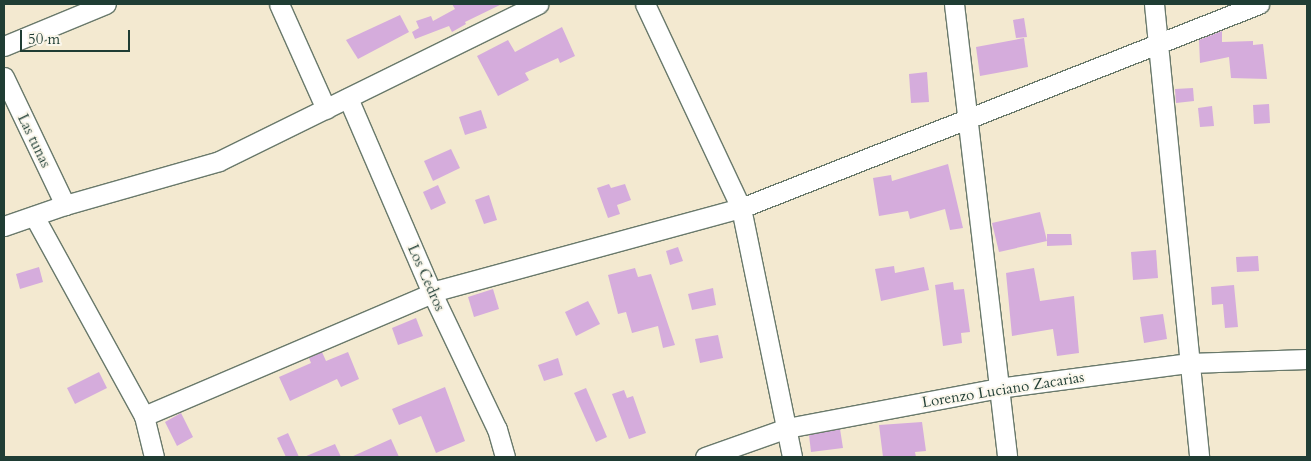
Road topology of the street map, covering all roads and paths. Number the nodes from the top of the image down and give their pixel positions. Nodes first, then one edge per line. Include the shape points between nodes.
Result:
1 (106, 4) edge
2 (279, 4) edge
3 (538, 4) edge
4 (644, 4) edge
5 (954, 4) edge
6 (1154, 4) edge
7 (1259, 4) edge
8 (1157, 43) junction
9 (4, 46) edge
10 (4, 77) edge
11 (348, 98) junction
12 (326, 109) junction
13 (966, 120) junction
14 (65, 205) junction
15 (741, 208) junction
16 (34, 216) junction
17 (4, 226) edge
18 (432, 294) junction
19 (1307, 359) edge
20 (1189, 363) junction
21 (998, 388) junction
22 (144, 416) junction
23 (788, 428) junction
24 (154, 457) edge
25 (505, 457) edge
26 (705, 457) edge
27 (792, 457) edge
28 (1007, 457) edge
29 (1199, 457) edge

1 - 9 street
2 - 12 street
3 - 11 street
4 - 15 street
5 - 13 street
6 - 8 street
7 - 8 street
8 - 13 street
8 - 20 street
10 - 14 street, Las tunas
11 - 12 street
11 - 18 street, Los Cedros
12 - 14 street via 220,161
13 - 15 street
13 - 21 street
14 - 16 street
15 - 18 street
15 - 23 street
16 - 17 street
16 - 22 street
18 - 22 street
18 - 25 street, Los Cedros via 497,428
19 - 20 street, Lorenzo Luciano Zacarias
20 - 21 street, Lorenzo Luciano Zacarias
20 - 29 street
21 - 23 street, Lorenzo Luciano Zacarias
21 - 28 street
22 - 24 street
23 - 26 street, Lorenzo Luciano Zacarias
23 - 27 street

